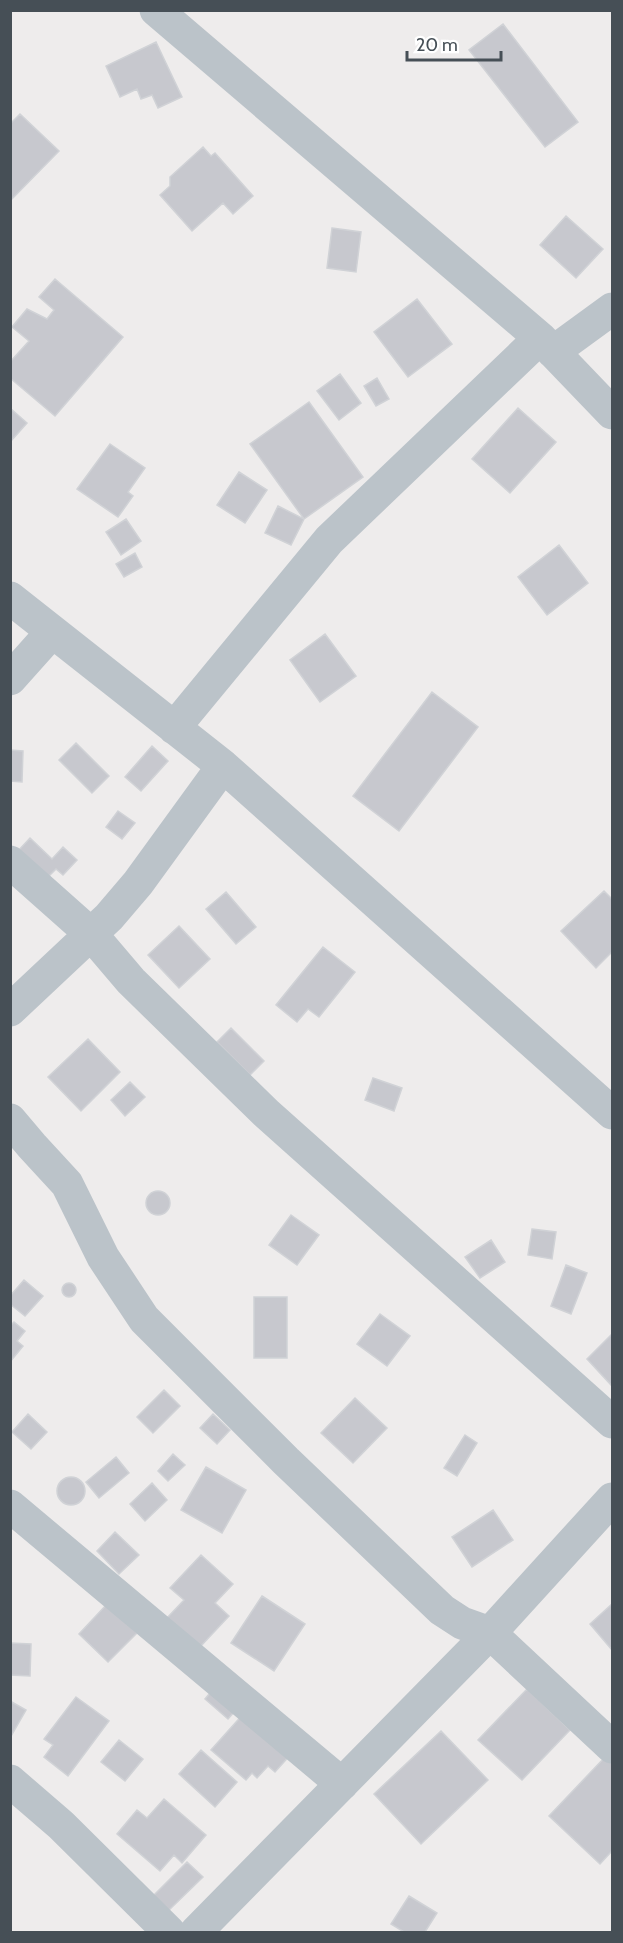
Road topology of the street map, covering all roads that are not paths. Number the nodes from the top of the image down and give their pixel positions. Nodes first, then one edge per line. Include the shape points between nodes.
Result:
1 (156, 10) edge
2 (612, 309) edge
3 (547, 345) junction
4 (612, 413) edge
5 (10, 598) edge
6 (52, 632) junction
7 (10, 679) edge
8 (174, 728) junction
9 (223, 766) junction
10 (10, 862) edge
11 (91, 934) junction
12 (10, 1010) edge
13 (612, 1113) edge
14 (10, 1120) edge
15 (612, 1422) edge
16 (612, 1499) edge
17 (10, 1506) edge
18 (490, 1633) junction
19 (612, 1747) edge
20 (10, 1781) edge
21 (342, 1784) junction
22 (169, 1932) edge
23 (196, 1932) edge

1 - 3 street
2 - 3 street
3 - 4 street
3 - 8 street via 329,540
5 - 6 street
6 - 7 street
6 - 8 street
8 - 9 street
9 - 11 street via 138,883
9 - 13 street
10 - 11 street
11 - 12 street
11 - 15 street via 131,981 266,1113
14 - 18 street via 67,1184 103,1257 144,1318 442,1610 462,1623
16 - 18 street
17 - 21 street
18 - 19 street
18 - 21 street
20 - 22 street via 61,1825
21 - 23 street

